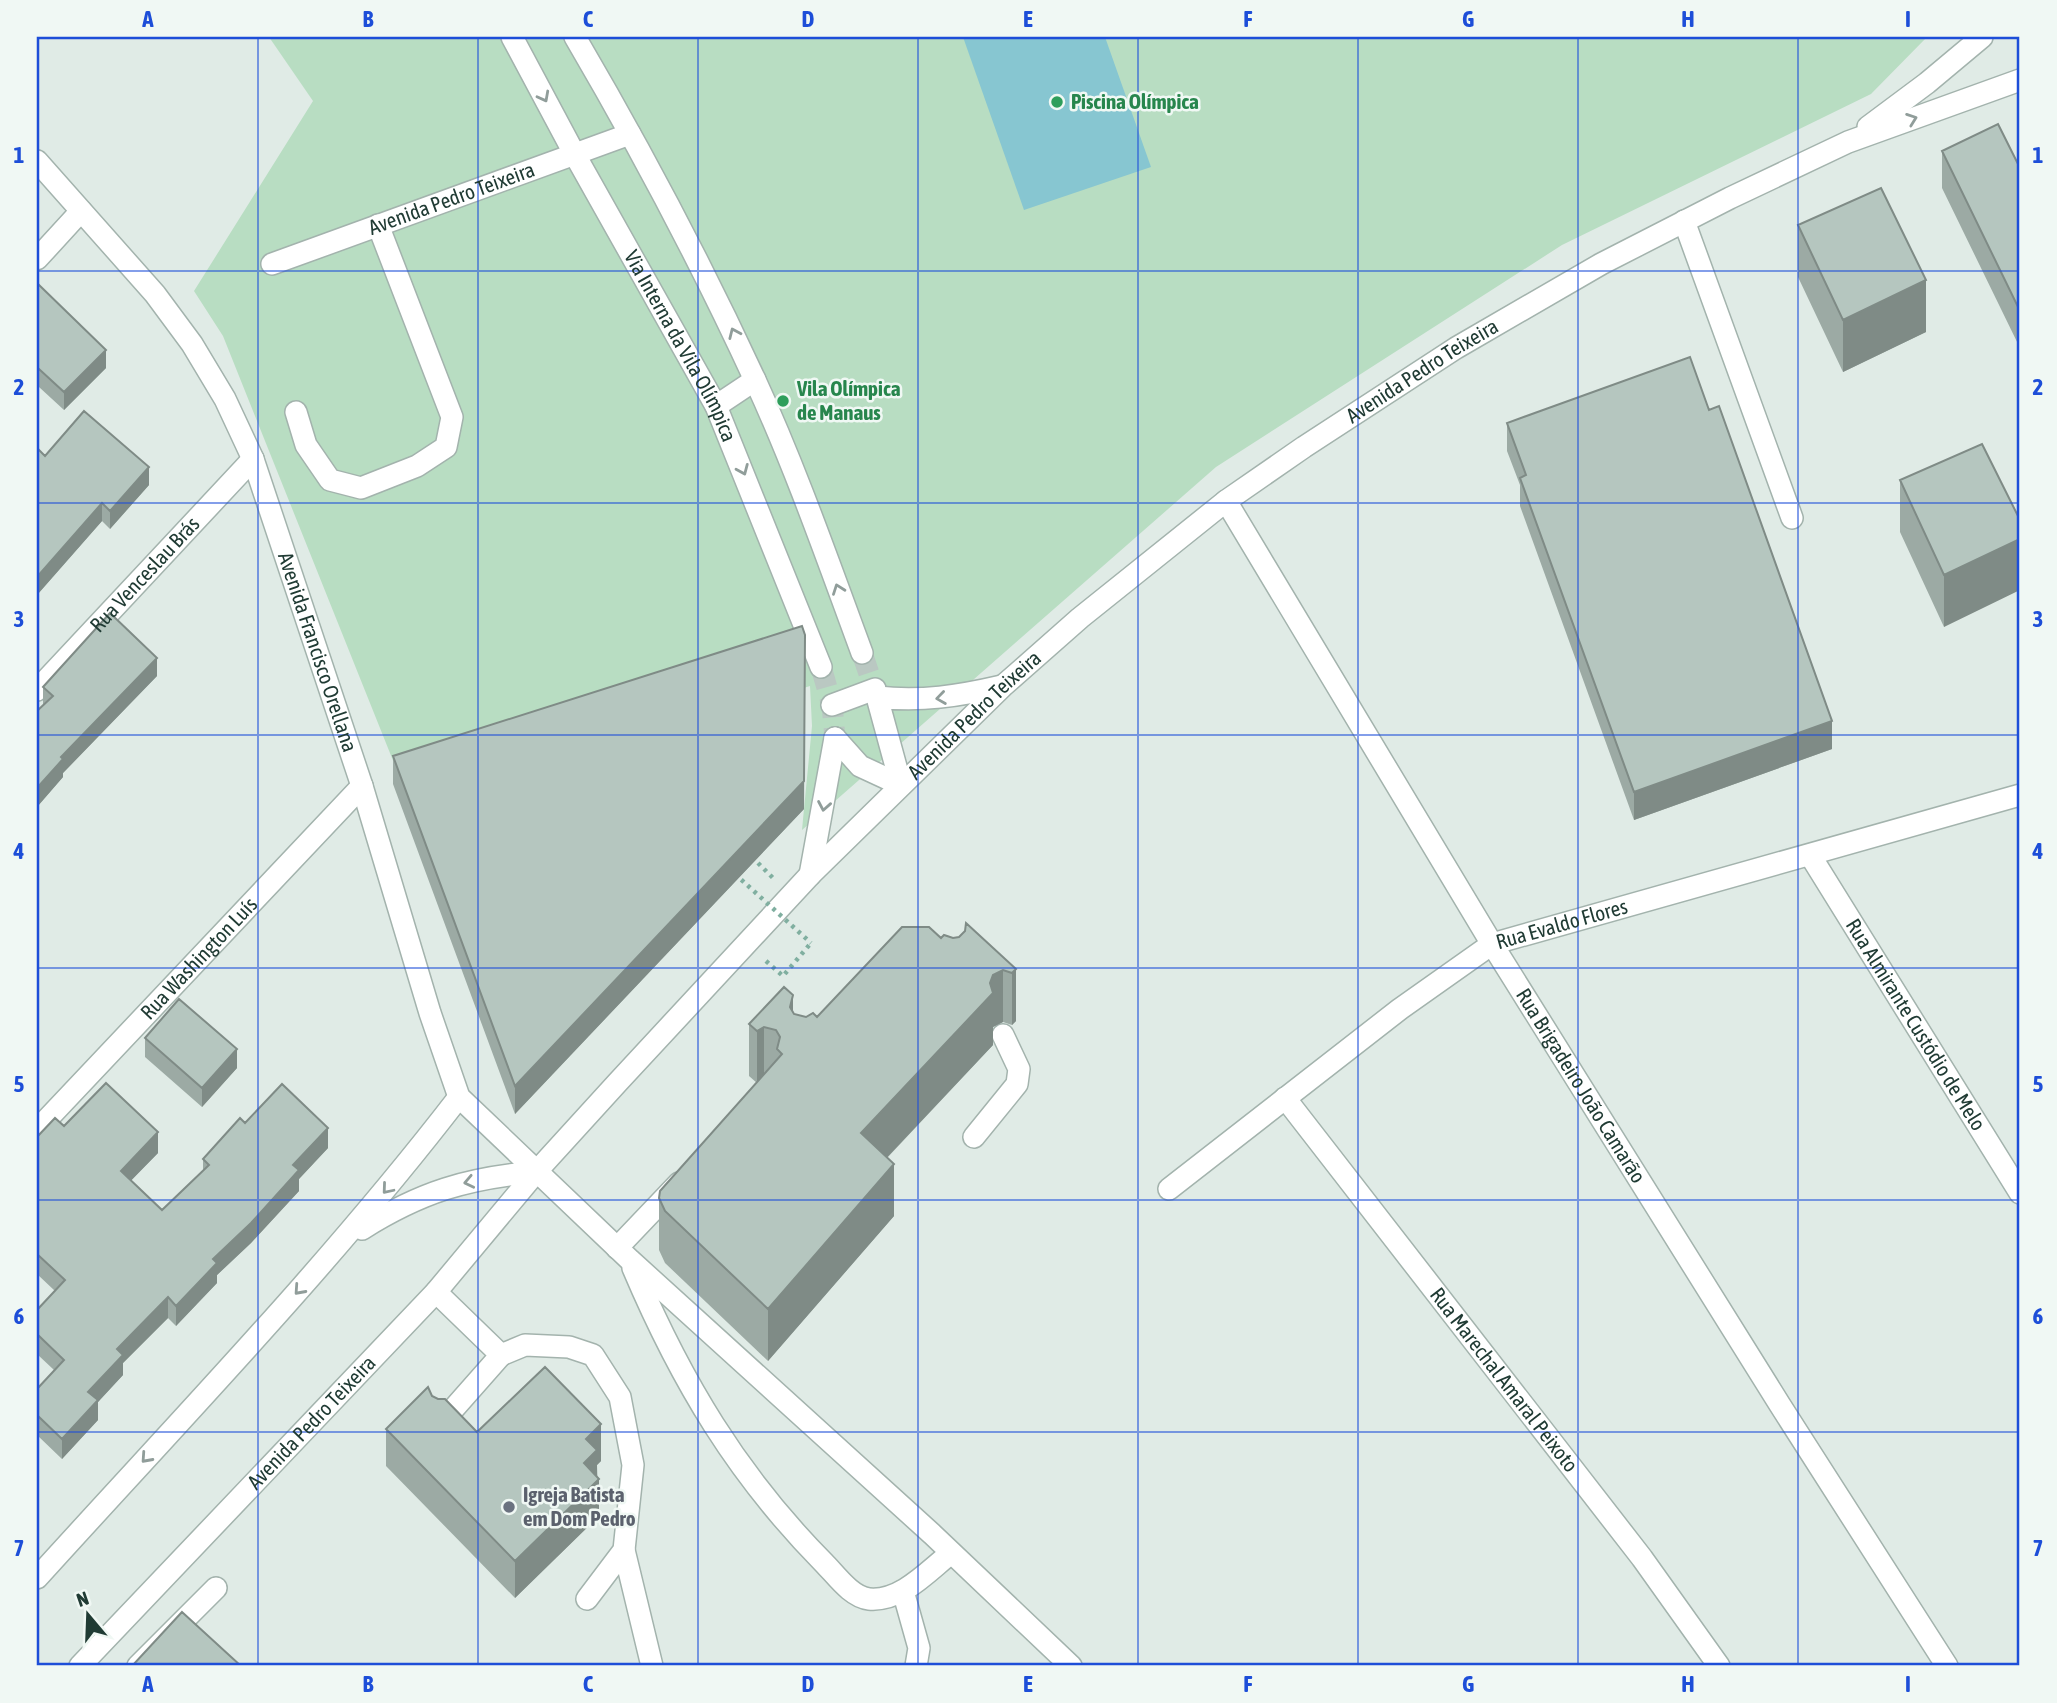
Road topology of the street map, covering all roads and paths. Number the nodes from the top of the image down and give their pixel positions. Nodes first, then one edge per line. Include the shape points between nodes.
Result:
1 (512, 37) edge
2 (575, 37) edge
3 (1982, 37) edge
4 (2020, 80) edge
5 (630, 134) junction
6 (1848, 142) junction
7 (575, 155) junction
8 (37, 161) edge
9 (81, 211) junction
10 (1684, 221) junction
11 (378, 225) junction
12 (37, 259) edge
13 (272, 264) dead end
14 (755, 380) junction
15 (716, 405) junction
16 (296, 412) dead end
17 (253, 458) junction
18 (1226, 501) junction
19 (1792, 518) dead end
20 (862, 653) tunnel mouth
21 (821, 667) tunnel mouth
22 (1004, 685) junction
23 (37, 690) edge
24 (876, 693) junction
25 (832, 705) dead end
26 (901, 785) junction
27 (362, 786) junction
28 (2020, 795) edge
29 (744, 849) edge
30 (1811, 855) junction
31 (733, 873) edge
32 (810, 875) junction
33 (791, 895) junction
34 (1492, 944) junction
35 (783, 976) dead end
36 (1003, 1035) dead end
37 (459, 1097) junction
38 (1285, 1098) junction
39 (37, 1130) edge
40 (974, 1137) dead end
41 (692, 1170) edge
42 (536, 1172) junction
43 (1170, 1189) dead end
44 (2020, 1193) edge
45 (345, 1239) junction
46 (623, 1254) junction
47 (436, 1292) junction
48 (501, 1355) junction
49 (441, 1423) edge
50 (624, 1550) junction
51 (951, 1553) junction
52 (37, 1578) edge
53 (216, 1588) dead end
54 (903, 1591) junction
55 (587, 1599) dead end
56 (80, 1666) edge
57 (138, 1666) edge
58 (652, 1666) edge
59 (916, 1666) edge
60 (1072, 1666) edge
61 (1719, 1666) edge
62 (1947, 1666) edge

1 -> 7 street, Via Interna da Vila Olímpica
2 - 5 street
3 - 6 street
6 -> 4 street, Avenida Pedro Teixeira
5 - 7 street, Avenida Pedro Teixeira
14 -> 5 street
6 - 10 street, Avenida Pedro Teixeira
7 - 11 street, Avenida Pedro Teixeira
7 - 15 street, Via Interna da Vila Olímpica
8 - 9 street, Avenida Francisco Orellana
9 - 12 street
9 - 17 street, Avenida Francisco Orellana via 155,294 192,344
10 - 18 street, Avenida Pedro Teixeira via 1456,348
10 - 19 street
11 - 13 street, Avenida Pedro Teixeira
11 - 16 street via 453,417 446,447 417,466 361,488 330,480 306,445
14 - 15 street
20 -> 14 street
15 -> 21 street, Via Interna da Vila Olímpica
17 - 23 street, Rua Venceslau Brás
17 - 27 street, Avenida Francisco Orellana
18 - 22 street, Avenida Pedro Teixeira
18 - 34 street, Rua Brigadeiro João Camarão
22 -> 24 street via 931,700
22 - 26 street, Avenida Pedro Teixeira
24 - 25 street
24 - 26 street, Avenida Pedro Teixeira
26 - 32 street, Avenida Pedro Teixeira
26 -> 32 street, Avenida Pedro Teixeira via 860,766 835,738
27 - 37 street, Avenida Francisco Orellana
27 - 39 street, Rua Washington Luís
28 - 30 street, Rua Evaldo Flores
29 - 33 path
30 - 34 street, Rua Evaldo Flores
30 - 44 street, Rua Almirante Custódio de Melo
31 - 35 path, bridge via 811,943
32 - 33 street, Avenida Pedro Teixeira
33 - 42 street, Avenida Pedro Teixeira
34 - 38 street, Rua Evaldo Flores
34 - 62 street, Rua Brigadeiro João Camarão
36 - 40 street via 1019,1069 1017,1084
37 - 42 street, Avenida Francisco Orellana
37 -> 45 street
38 - 43 street, Rua Evaldo Flores
38 - 61 street, Rua Marechal Amaral Peixoto via 1633,1547
41 - 46 street
42 -> 45 street via 445,1187 388,1212
42 - 46 street, Avenida Francisco Orellana
42 - 47 street, Avenida Pedro Teixeira
45 -> 52 street
46 - 51 street, Avenida Francisco Orellana
46 - 54 street via 708,1418 793,1532 849,1589 866,1599
47 - 48 street
47 - 56 street, Avenida Pedro Teixeira
48 - 49 street
48 - 50 street via 525,1345 569,1346 593,1355 620,1397 633,1465
50 - 55 street
50 - 58 street
51 - 54 street
51 - 60 street, Avenida Francisco Orellana
53 - 57 street
54 - 59 street via 919,1648

